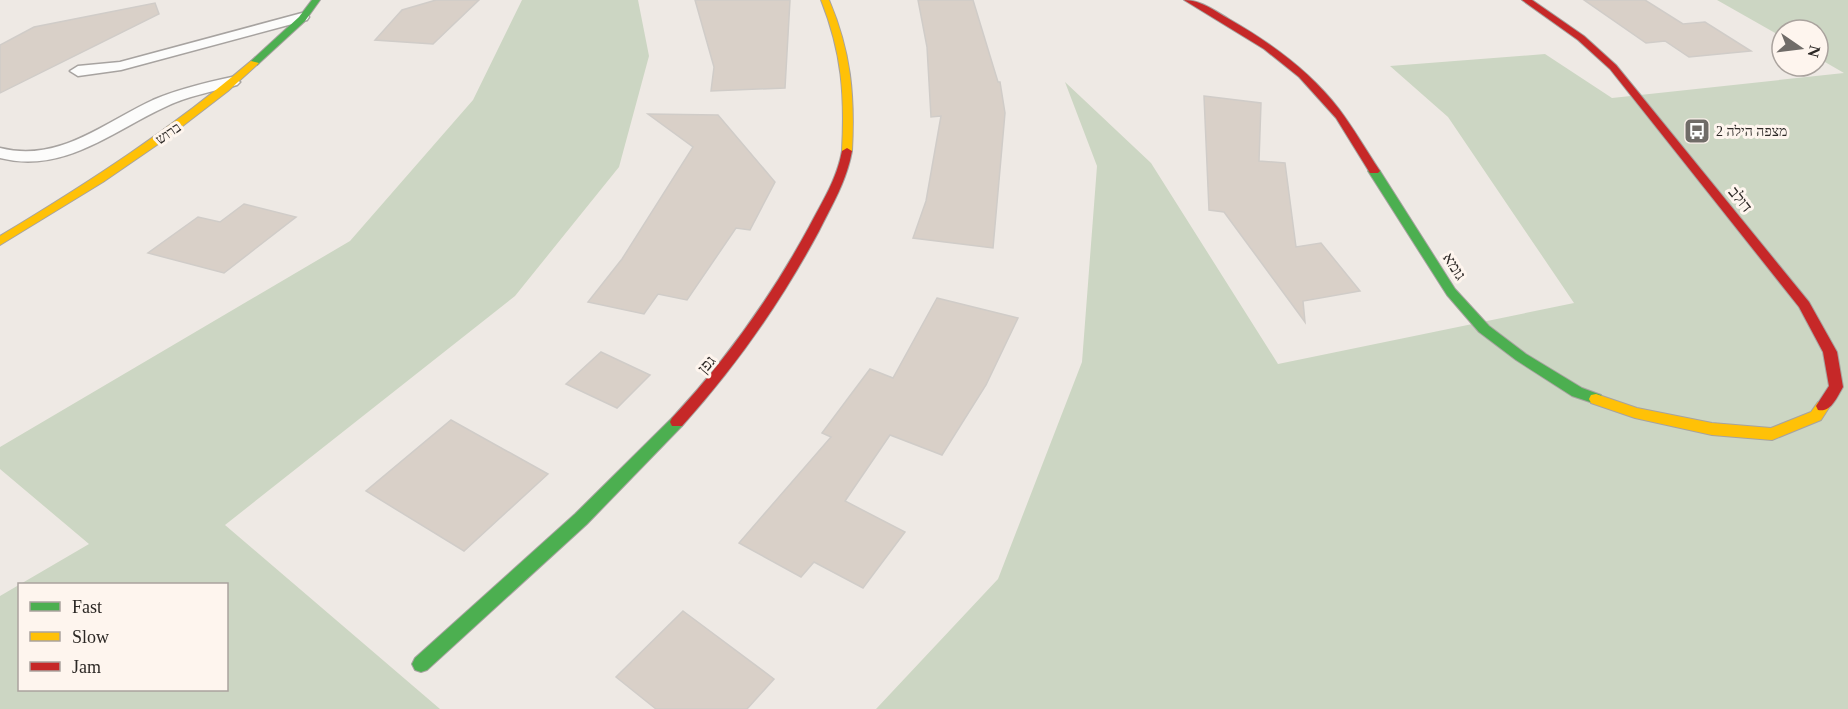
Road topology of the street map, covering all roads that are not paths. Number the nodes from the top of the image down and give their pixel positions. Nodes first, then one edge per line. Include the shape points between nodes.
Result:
1 (316, 0) edge
2 (825, 0) edge
3 (1188, 0) edge
4 (1526, 0) edge
5 (302, 17) junction
6 (78, 71) dead end
7 (232, 82) junction
8 (0, 153) edge
9 (0, 241) edge
10 (1772, 434) joint
11 (421, 664) dead end

1 - 5 street, ברוש
2 - 11 street, גפן via 837,24 850,71 851,112 845,162 784,285 736,355 667,433 588,512
3 - 10 street, גומא via 1256,37 1292,64 1334,109 1451,292 1484,329 1521,357 1577,392 1635,413 1712,429
4 - 10 street, דולב via 1581,38 1613,67 1804,305 1830,352 1836,387 1816,416
5 - 6 lane via 121,66
5 - 7 street, ברוש
7 - 8 lane via 192,90 158,104 55,155
7 - 9 street, ברוש via 124,163

